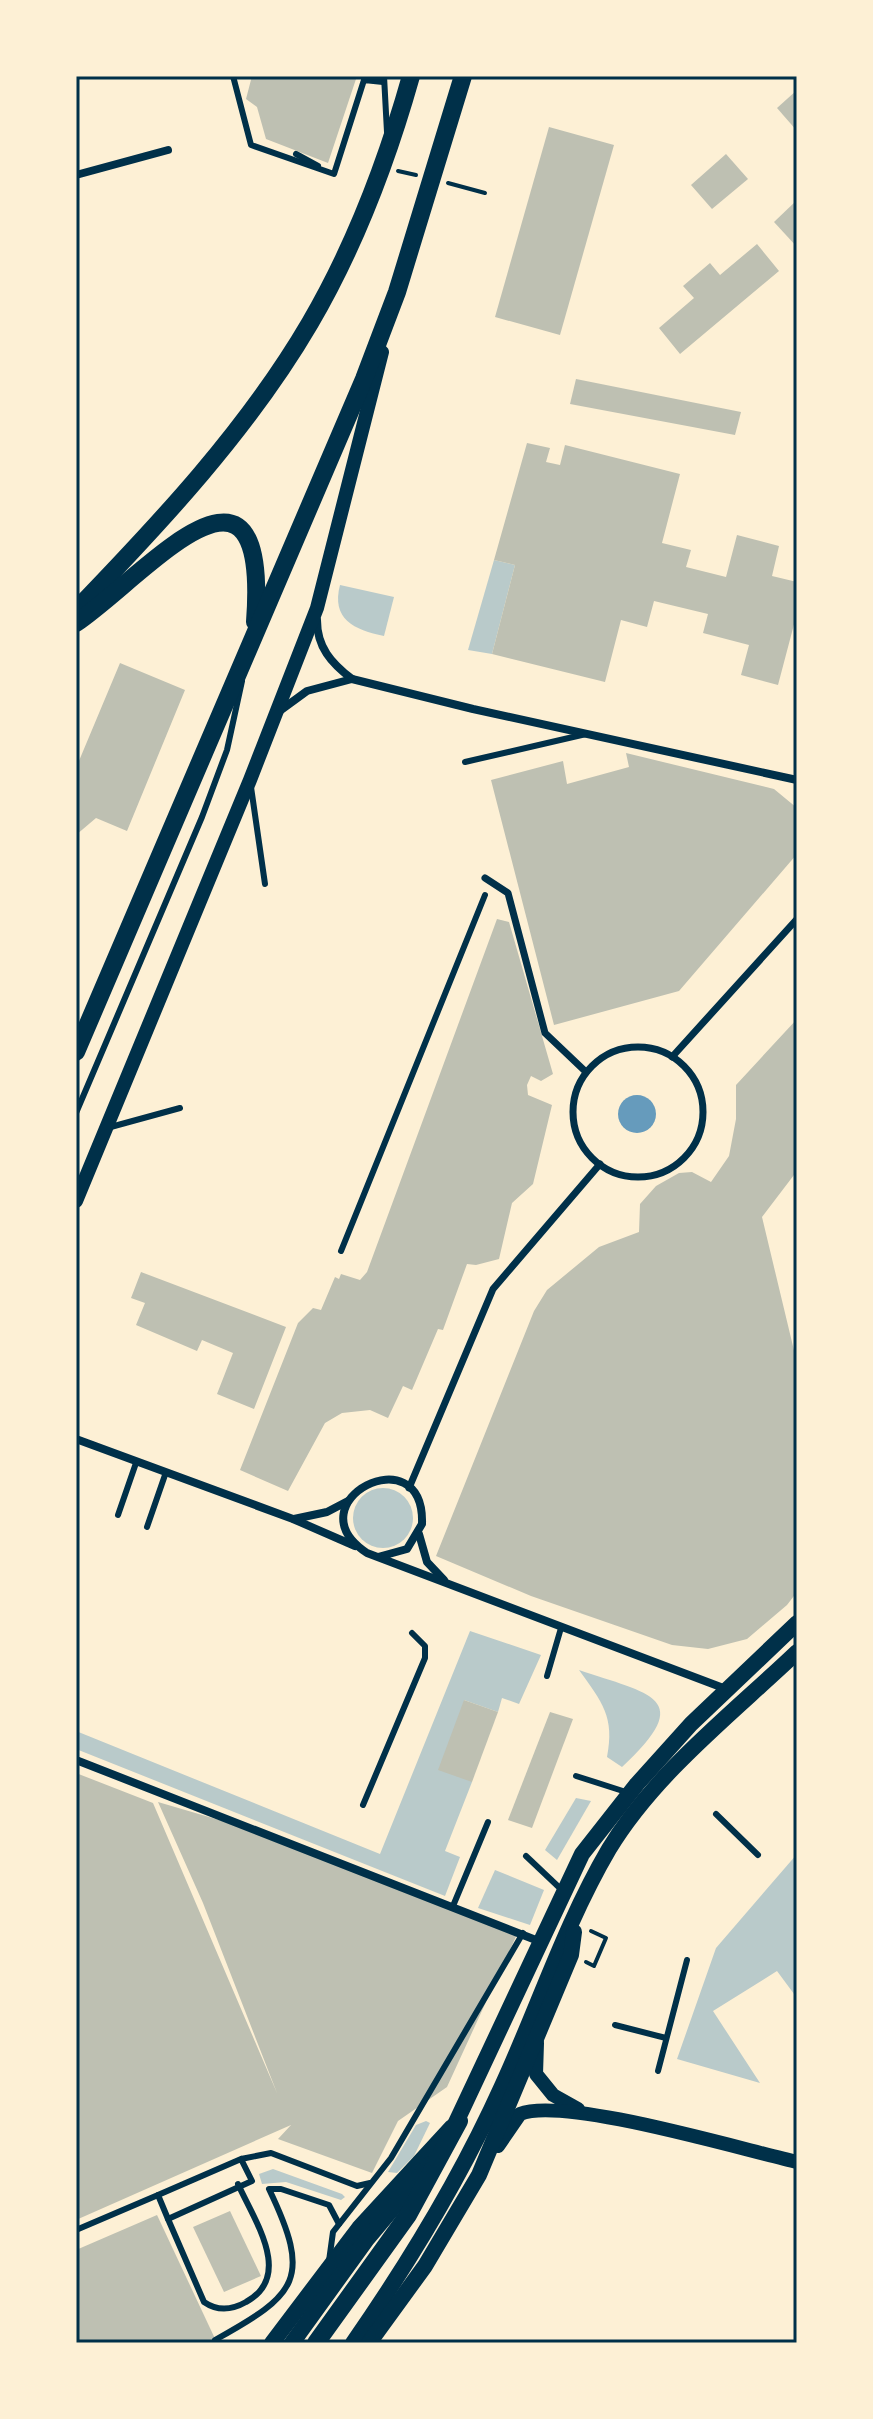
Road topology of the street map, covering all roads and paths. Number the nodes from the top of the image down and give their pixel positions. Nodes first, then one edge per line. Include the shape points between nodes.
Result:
1 (233, 76) edge
2 (411, 76) edge
3 (463, 76) edge
4 (384, 79) edge
5 (168, 150) dead end
6 (389, 152) junction
7 (296, 154) dead end
8 (334, 174) junction
9 (76, 175) edge
10 (466, 188) dead end
11 (485, 193) dead end
12 (397, 292) junction
13 (317, 608) junction
14 (76, 610) edge
15 (76, 623) edge
16 (253, 641) junction
17 (244, 662) junction
18 (352, 679) junction
19 (274, 717) junction
20 (589, 734) junction
21 (465, 762) dead end
22 (250, 780) junction
23 (797, 780) edge
24 (485, 878) dead end
25 (265, 884) dead end
26 (485, 895) dead end
27 (797, 919) edge
28 (76, 1052) edge
29 (672, 1057) junction
30 (586, 1072) junction
31 (180, 1108) dead end
32 (76, 1113) edge
33 (103, 1129) junction
34 (600, 1164) junction
35 (76, 1201) edge
36 (341, 1251) dead end
37 (76, 1439) edge
38 (136, 1463) junction
39 (165, 1475) junction
40 (409, 1488) junction
41 (348, 1501) junction
42 (118, 1515) dead end
43 (293, 1519) junction
44 (147, 1527) dead end
45 (419, 1534) junction
46 (356, 1546) junction
47 (378, 1557) junction
48 (447, 1584) junction
49 (797, 1623) edge
50 (561, 1628) junction
51 (412, 1633) dead end
52 (797, 1652) edge
53 (547, 1676) dead end
54 (726, 1690) junction
55 (76, 1760) edge
56 (576, 1776) dead end
57 (630, 1793) junction
58 (363, 1805) dead end
59 (716, 1814) dead end
60 (488, 1822) dead end
61 (758, 1855) dead end
62 (526, 1856) dead end
63 (565, 1893) junction
64 (453, 1906) junction
65 (578, 1911) junction
66 (523, 1933) junction
67 (606, 1938) dead end
68 (542, 1942) junction
69 (687, 1960) dead end
70 (594, 1966) dead end
71 (615, 2025) dead end
72 (538, 2037) junction
73 (666, 2038) junction
74 (658, 2071) dead end
75 (585, 2113) junction
76 (459, 2121) junction
77 (241, 2159) junction
78 (797, 2162) edge
79 (479, 2175) junction
80 (252, 2181) junction
81 (370, 2183) junction
82 (238, 2184) junction
83 (269, 2189) junction
84 (158, 2195) junction
85 (168, 2219) junction
86 (339, 2224) junction
87 (76, 2230) edge
88 (372, 2247) junction
89 (329, 2266) junction
90 (215, 2340) dead end
91 (272, 2343) edge
92 (292, 2343) edge
93 (316, 2343) edge
94 (353, 2343) edge
95 (369, 2343) edge

1 - 8 lane via 251,145
2 - 6 main road
3 - 12 main road
4 - 6 lane
4 - 8 lane via 364,80
5 - 9 street
6 - 14 main road via 302,335 203,470
7 - 8 lane
10 - 11 path
12 - 13 street
12 - 16 main road
13 - 18 street via 318,643
13 - 19 street
15 - 16 main road via 184,535 218,522 238,528 250,544 257,581
16 - 17 main road
17 - 28 main road
17 - 32 lane via 227,750
18 - 19 street via 307,691
18 - 20 street
19 - 22 street
20 - 21 lane
20 - 23 street
22 - 25 lane
22 - 33 street
24 - 30 street via 508,893 545,1033
26 - 36 lane
27 - 29 street
29 - 30 street via 629,1047 601,1058
29 - 34 street via 691,1075 700,1095 702,1117 692,1147 677,1163 647,1176 625,1175
30 - 34 street via 574,1099 573,1120 583,1147
31 - 33 lane
33 - 35 street
34 - 40 street via 493,1289
37 - 38 street
38 - 39 street
38 - 42 lane
39 - 43 street
39 - 44 lane
40 - 41 street via 377,1479 355,1490
40 - 45 street via 421,1505
41 - 43 street
41 - 46 street via 345,1525
43 - 46 street
45 - 47 street via 398,1554
45 - 48 street via 427,1562
46 - 47 street
47 - 48 street
48 - 50 street
49 - 54 main road
50 - 53 lane
50 - 54 street
51 - 58 lane via 422,1640 425,1658
52 - 65 main road via 645,1802 610,1848
54 - 57 main road
55 - 64 street
56 - 57 lane
57 - 63 main road via 582,1854
59 - 61 lane
60 - 64 lane
62 - 63 lane
63 - 68 main road
64 - 66 street
65 - 72 main road via 571,1955
65 - 94 main road via 477,2140 409,2261
66 - 68 street
66 - 81 lane via 407,2132
67 - 70 path
68 - 76 main road
69 - 73 lane
71 - 73 lane
72 - 75 street via 536,2074 553,2095
72 - 79 main road
73 - 74 lane
75 - 78 street
75 - 79 street via 532,2108 520,2114
76 - 88 main road via 422,2191
76 - 89 main road via 388,2193
77 - 80 lane
77 - 81 lane via 271,2153 357,2186
77 - 84 lane
79 - 95 main road via 425,2266
80 - 82 lane
80 - 83 lane
81 - 86 lane
82 - 85 lane
82 - 85 lane via 268,2251 271,2270 265,2286 237,2307 214,2309 204,2302
83 - 86 lane via 329,2205
83 - 90 lane via 286,2224 294,2270 266,2312
84 - 85 lane
84 - 87 lane
86 - 89 lane via 329,2243
88 - 92 main road
88 - 93 main road
89 - 91 main road

